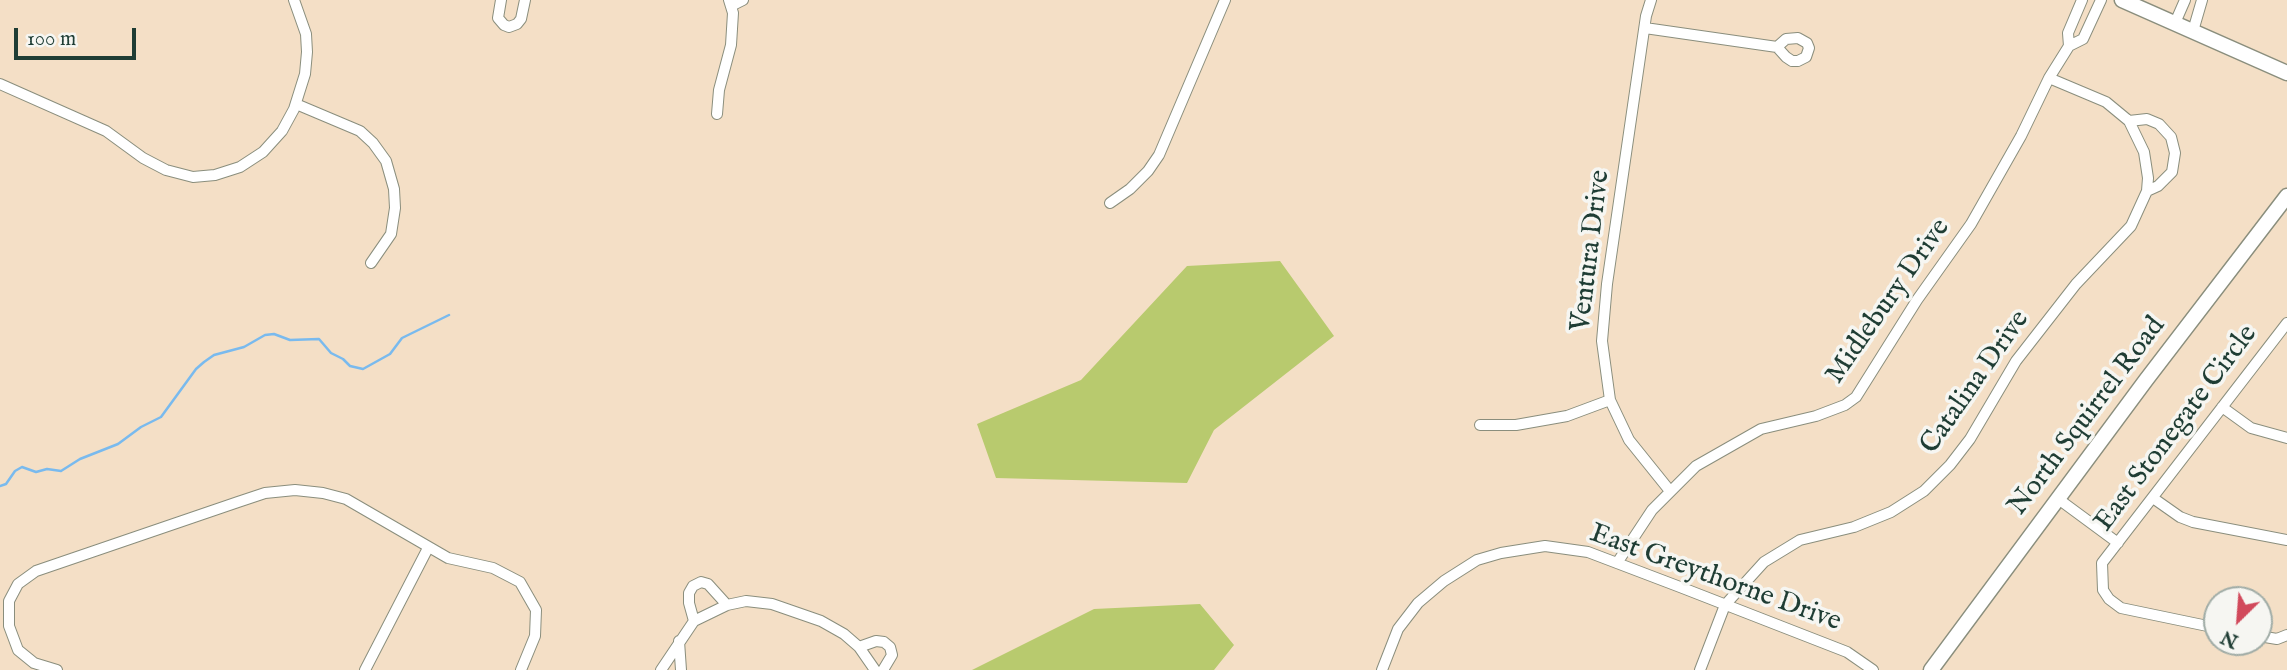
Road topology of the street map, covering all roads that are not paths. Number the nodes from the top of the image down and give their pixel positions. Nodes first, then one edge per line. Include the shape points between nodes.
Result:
1 (294, 0) edge
2 (501, 0) edge
3 (525, 0) edge
4 (743, 0) edge
5 (1225, 0) edge
6 (1651, 0) edge
7 (2082, 0) edge
8 (2101, 0) edge
9 (2122, 0) edge
10 (2185, 0) edge
11 (2202, 0) edge
12 (730, 3) edge
13 (2175, 23) junction
14 (1645, 28) junction
15 (2193, 31) junction
16 (2069, 46) junction
17 (1777, 47) dead end
18 (2287, 74) edge
19 (2049, 78) junction
20 (1, 85) edge
21 (296, 104) junction
22 (717, 114) dead end
23 (2129, 121) junction
24 (2147, 191) junction
25 (2287, 196) edge
26 (1110, 203) dead end
27 (371, 263) dead end
28 (2287, 323) edge
29 (1610, 400) junction
30 (2222, 407) junction
31 (1480, 425) dead end
32 (2287, 438) edge
33 (1670, 491) junction
34 (2057, 498) junction
35 (2153, 498) junction
36 (2287, 540) edge
37 (2118, 542) junction
38 (428, 548) junction
39 (1617, 563) junction
40 (726, 605) junction
41 (1725, 605) junction
42 (694, 621) junction
43 (2203, 625) edge
44 (680, 640) junction
45 (859, 647) junction
46 (57, 670) edge
47 (365, 670) edge
48 (521, 670) edge
49 (662, 670) edge
50 (681, 670) edge
51 (875, 670) edge
52 (883, 670) edge
53 (1382, 670) edge
54 (1700, 670) edge
55 (1873, 670) edge
56 (1931, 670) edge

1 - 21 street via 307,52
2 - 3 street via 498,18 509,27 521,19
4 - 12 street
5 - 26 street via 1159,155 1130,189
6 - 14 street, Ventura Drive
7 - 16 street, Midlebury Drive via 2068,33
8 - 16 street, Midlebury Drive via 2082,39
9 - 13 street
10 - 13 street
11 - 15 street
12 - 22 street via 731,45
13 - 15 street
14 - 17 street
14 - 29 street, Ventura Drive via 1606,284 1602,341
15 - 18 street
16 - 19 street, Midlebury Drive
19 - 23 street, Catalina Drive via 2106,102
19 - 33 street, Midlebury Drive via 1971,224 1856,397 1816,416 1762,429 1696,466
20 - 21 street via 106,131 153,164 193,177 240,167 263,152 282,131
21 - 27 street via 360,131 386,161 395,208 391,234
23 - 24 street, Catalina Drive via 2144,152
23 - 24 street via 2147,119 2171,137 2175,153 2172,172
24 - 41 street, Catalina Drive via 2131,226 2076,284 2016,361 1970,439 1924,491 1891,512 1854,527 1800,540 1764,562
25 - 34 street, North Squirrel Road
28 - 30 street, East Stonegate Circle
29 - 31 street via 1516,425
29 - 33 street, Ventura Drive via 1629,440
30 - 32 street via 2251,428
30 - 35 street, East Stonegate Circle
33 - 39 street, Midlebury Drive
34 - 37 street
34 - 56 street, North Squirrel Road
35 - 36 street via 2193,522
35 - 37 street, East Stonegate Circle
37 - 43 street, East Stonegate Circle via 2102,563 2103,590 2109,599 2121,608
38 - 46 street via 346,499 295,490 265,493 36,570 18,584 9,601 9,626 18,650 34,663
38 - 47 street
38 - 48 street via 448,558 493,568 520,582 536,610 535,636
39 - 41 street, East Greythorne Drive
39 - 53 street, East Greythorne Drive via 1588,552 1545,545 1476,560 1418,603 1398,629
40 - 42 street
40 - 42 street via 708,584 693,586 689,593
40 - 45 street via 746,601 772,604 821,621
41 - 54 street, Catalina Drive
41 - 55 street, East Greythorne Drive via 1847,652
42 - 44 street
44 - 49 street
44 - 50 street
45 - 51 street
45 - 52 street via 876,640 890,647 892,655

